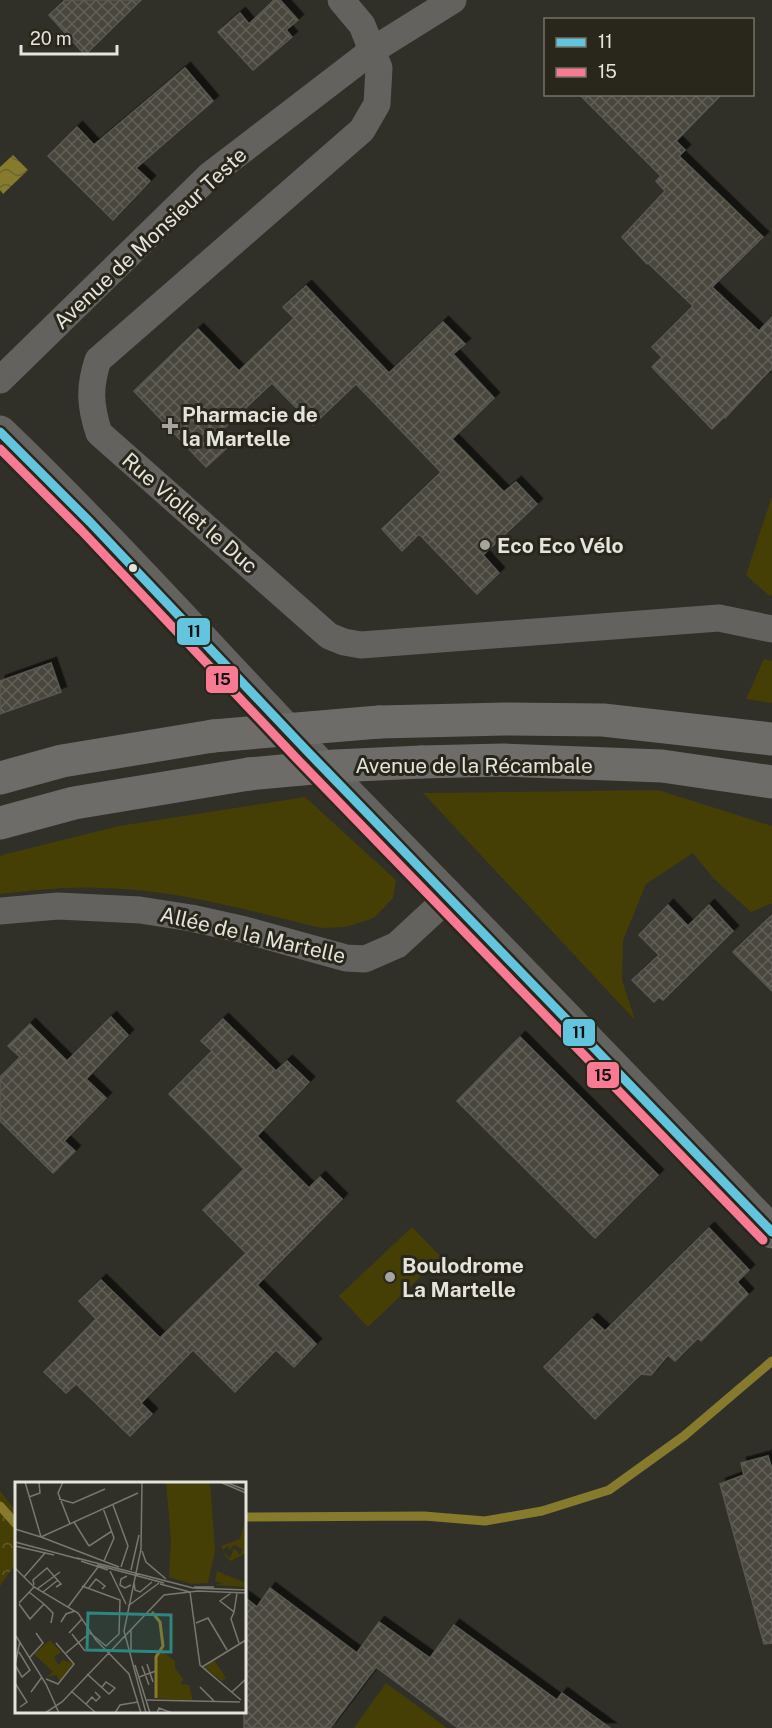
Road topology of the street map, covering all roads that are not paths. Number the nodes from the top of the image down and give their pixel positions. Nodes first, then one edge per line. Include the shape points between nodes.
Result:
1 (341, 0) edge
2 (453, 0) edge
3 (373, 50) junction
4 (0, 380) edge
5 (0, 432) edge
6 (772, 629) edge
7 (772, 739) edge
8 (0, 778) edge
9 (772, 782) edge
10 (0, 823) edge
11 (449, 897) junction
12 (0, 911) edge
13 (772, 1232) edge

1 - 3 street, Rue Viollet le Duc via 362,24
2 - 3 street, Avenue de Monsieur Teste
3 - 4 street, Avenue de Monsieur Teste via 210,175
3 - 6 street, Rue Viollet le Duc via 379,68 379,90 377,104 362,129 98,360 92,380 93,415 99,433 329,636 344,642 361,645 719,618
5 - 11 street
7 - 8 main road, Avenue de la Récambale, bridge via 603,720 379,722 213,736 62,761
9 - 10 main road, Avenue de la Récambale, bridge via 662,766 504,760 335,766 249,774 74,803
11 - 12 street, Allée de la Martelle via 397,945 365,958 346,958 245,930 140,910 58,906
11 - 13 street

